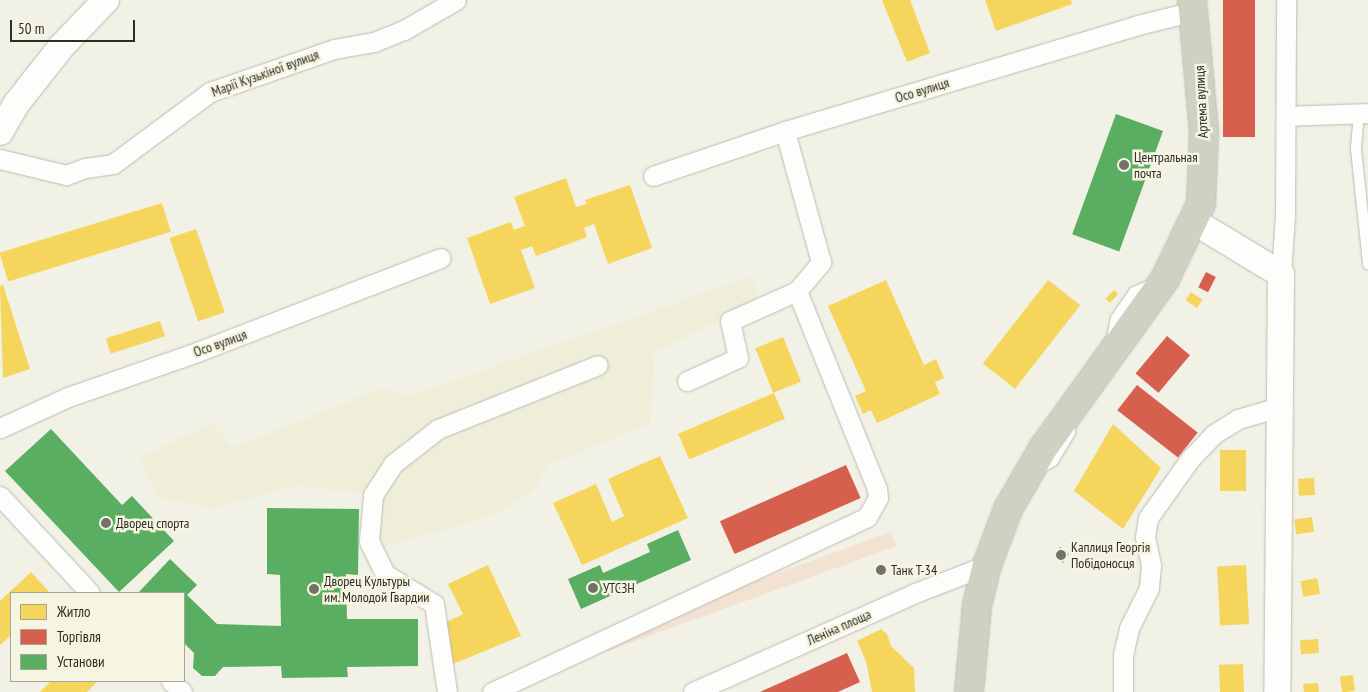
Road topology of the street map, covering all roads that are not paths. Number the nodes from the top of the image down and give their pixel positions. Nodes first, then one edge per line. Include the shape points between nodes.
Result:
1 (106, 0) edge
2 (456, 0) edge
3 (1286, 0) edge
4 (1193, 6) edge
5 (1364, 113) edge
6 (1286, 116) junction
7 (785, 131) junction
8 (0, 132) edge
9 (0, 159) edge
10 (653, 176) dead end
11 (1198, 213) junction
12 (441, 258) dead end
13 (1368, 264) edge
14 (1281, 274) junction
15 (797, 291) junction
16 (598, 365) dead end
17 (687, 381) dead end
18 (1279, 407) junction
19 (0, 428) edge
20 (0, 496) edge
21 (987, 565) junction
22 (89, 592) edge
23 (172, 682) edge
24 (182, 692) edge
25 (447, 692) edge
26 (492, 692) edge
27 (693, 692) edge
28 (969, 692) edge
29 (1123, 692) edge
30 (1277, 692) edge

1 - 8 street via 61,47
2 - 9 street, Марії Кузькіної вулиця via 404,30 374,42 334,49 210,92 112,164 66,175
3 - 6 street
4 - 7 street, Осо вулиця
4 - 11 highway, Артема вулиця via 1204,132
5 - 6 street
5 - 13 lane via 1356,149
6 - 14 street
7 - 10 street, Осо вулиця
7 - 15 street via 820,262
11 - 14 street
11 - 21 highway via 1165,279 1071,408 1028,474 1008,509
12 - 19 street, Осо вулиця via 197,352 68,397
14 - 18 street
15 - 17 street via 730,321 738,358
15 - 26 street via 877,488 878,498 867,517
16 - 25 street via 438,428 393,464 373,495 369,541 385,574 434,604
18 - 29 street via 1238,419 1214,434 1191,458 1148,518 1145,537 1150,564 1149,588 1129,628
18 - 30 street
20 - 22 street
21 - 27 street, Леніна площа via 915,593
21 - 28 highway via 977,605
23 - 24 street

